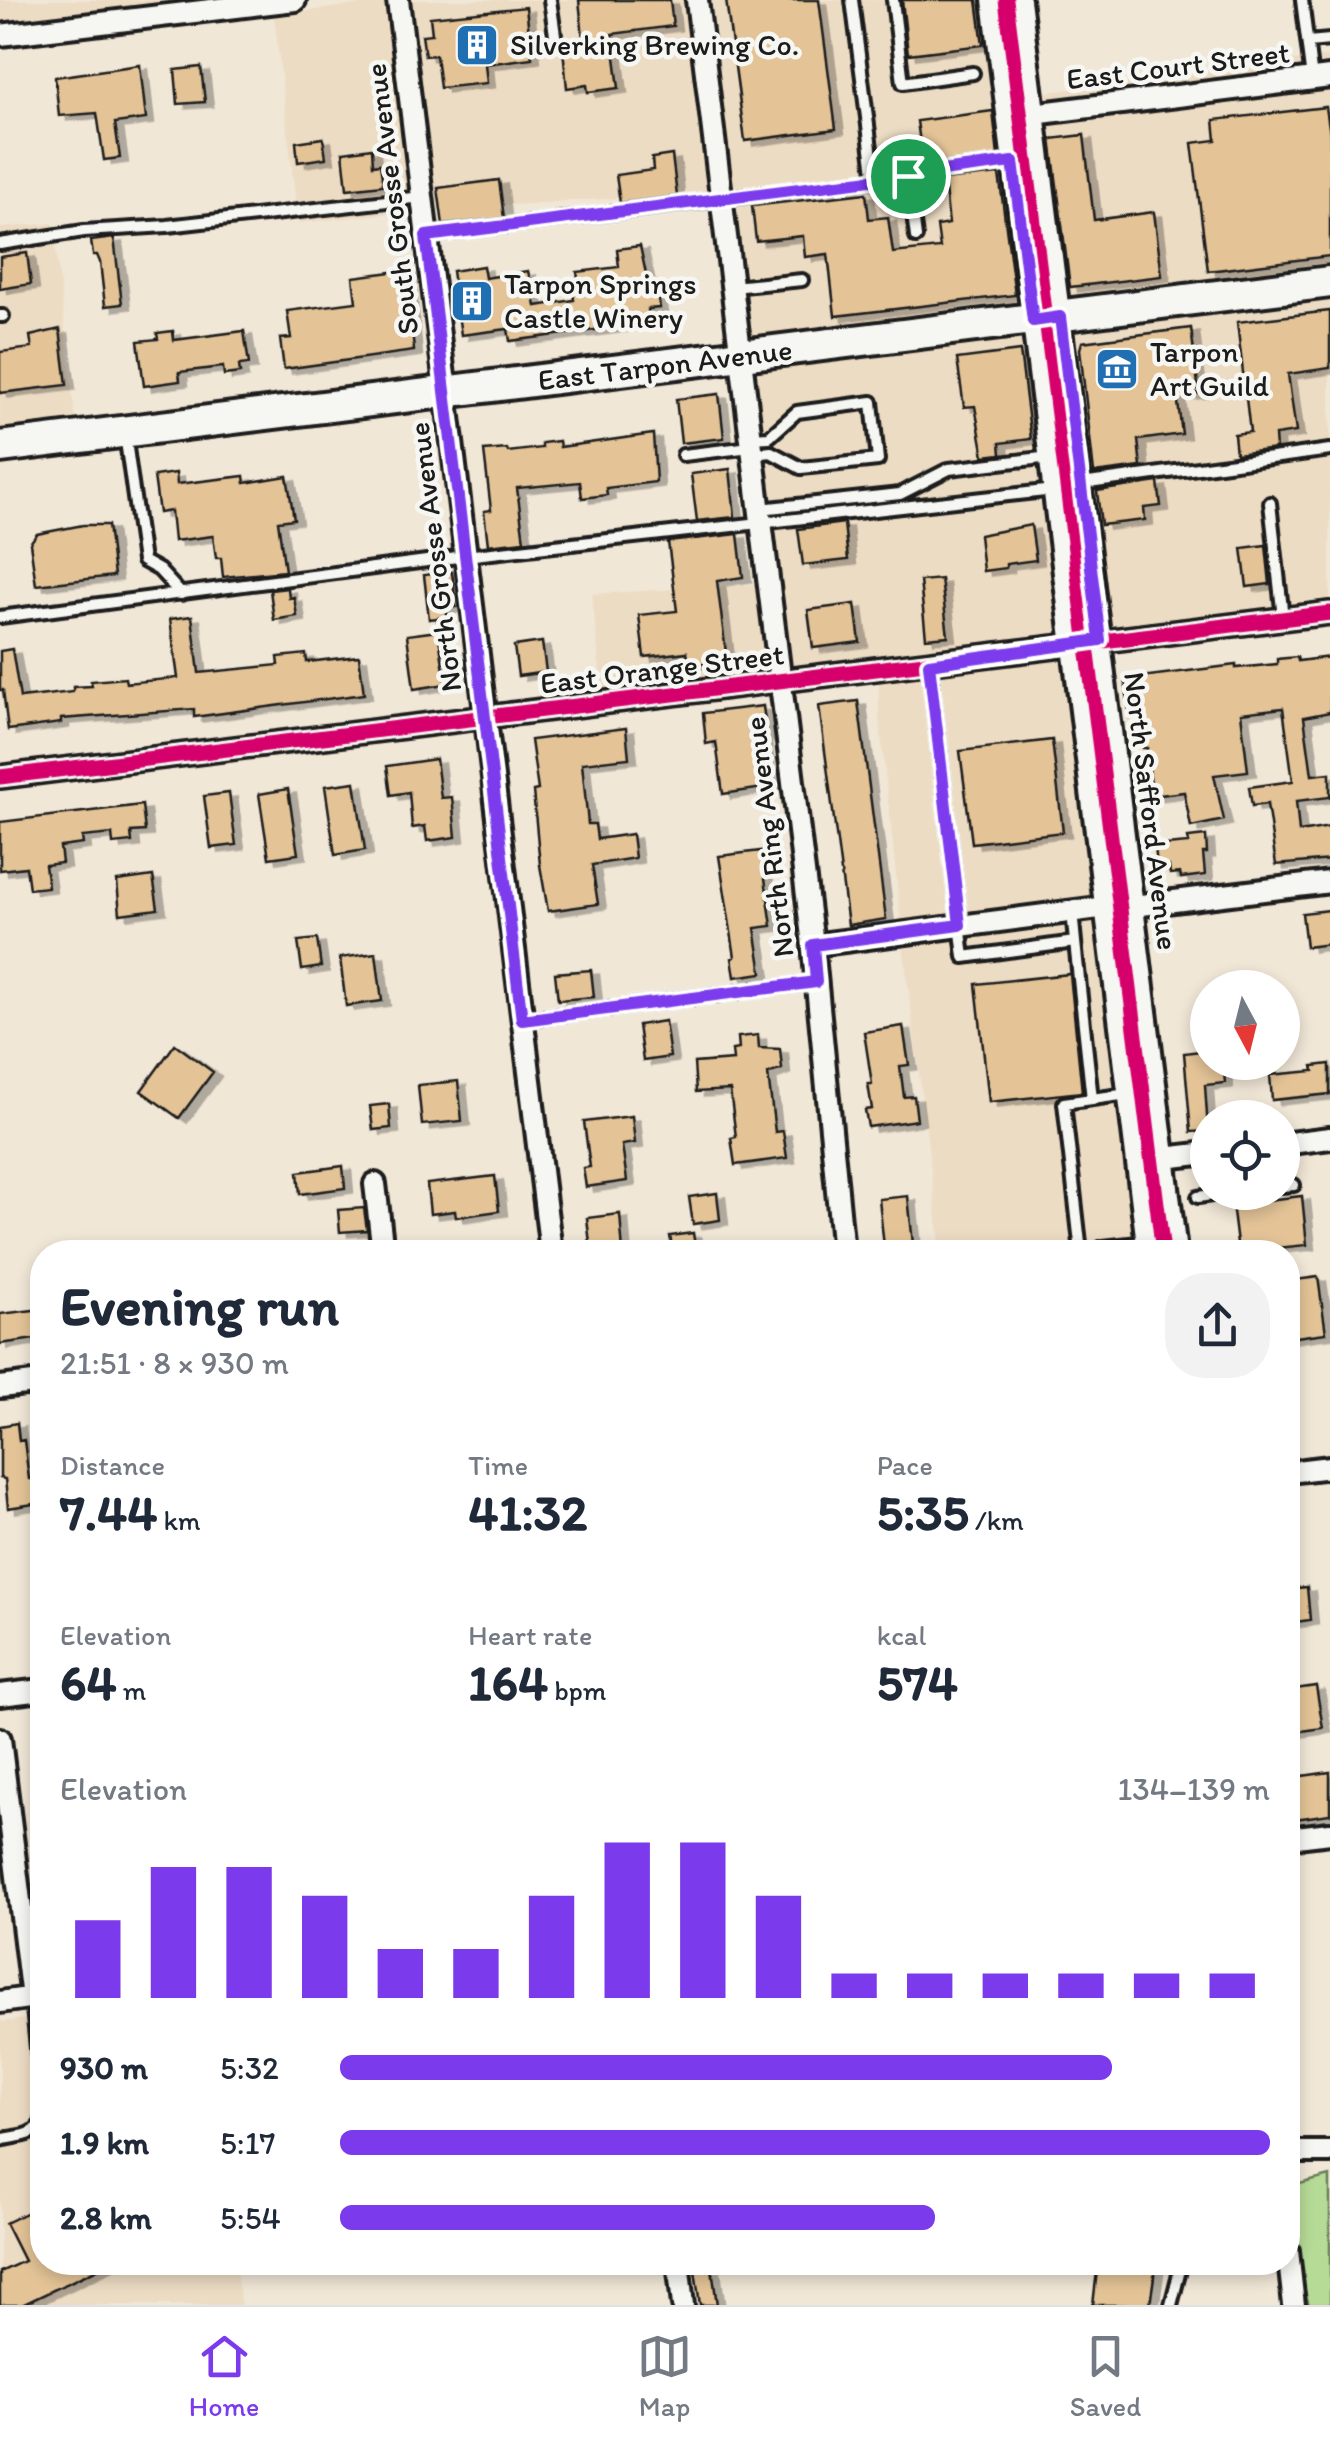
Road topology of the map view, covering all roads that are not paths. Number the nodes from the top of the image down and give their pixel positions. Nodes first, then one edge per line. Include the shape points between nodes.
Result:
1 (295, 0) edge
2 (398, 0) edge
3 (550, 0) edge
4 (697, 0) edge
5 (852, 0) edge
6 (893, 0) edge
7 (993, 0) edge
8 (1020, 0) edge
9 (1302, 0) edge
10 (0, 35) edge
11 (1330, 40) edge
12 (556, 42) dead end
13 (1308, 42) junction
14 (972, 74) dead end
15 (1321, 78) edge
16 (1033, 114) junction
17 (1013, 162) junction
18 (908, 176) junction
19 (875, 180) junction
20 (422, 197) junction
21 (722, 200) junction
22 (426, 236) junction
23 (916, 238) dead end
24 (0, 244) edge
25 (802, 280) dead end
26 (1330, 282) edge
27 (732, 288) junction
28 (1046, 319) junction
29 (741, 356) junction
30 (445, 391) junction
31 (125, 431) junction
32 (752, 446) junction
33 (0, 448) edge
34 (1330, 450) edge
35 (684, 455) dead end
36 (1050, 456) junction
37 (1080, 484) junction
38 (1055, 490) junction
39 (1270, 504) dead end
40 (760, 517) junction
41 (464, 556) junction
42 (181, 594) junction
43 (1330, 612) edge
44 (0, 617) edge
45 (1282, 618) junction
46 (1100, 640) junction
47 (1074, 644) junction
48 (929, 664) junction
49 (780, 682) junction
50 (484, 718) junction
51 (0, 778) edge
52 (1330, 882) edge
53 (1132, 906) junction
54 (1106, 907) junction
55 (1072, 912) junction
56 (960, 925) junction
57 (1075, 942) junction
58 (813, 945) junction
59 (816, 982) junction
60 (522, 1020) junction
61 (1129, 1094) junction
62 (1092, 1100) junction
63 (1330, 1138) edge
64 (1300, 1142) edge
65 (1190, 1155) edge
66 (1164, 1158) junction
67 (376, 1184) dead end
68 (382, 1240) edge
69 (549, 1240) edge
70 (842, 1240) edge
71 (1080, 1240) edge
72 (1147, 1240) edge
73 (1174, 1240) edge
74 (30, 1383) edge
75 (0, 1387) edge
76 (1330, 1467) edge
77 (1300, 1471) edge
78 (30, 1692) edge
79 (0, 1696) edge
80 (0, 1739) edge
81 (1330, 1833) edge
82 (1300, 1837) edge
83 (30, 1948) edge
84 (30, 1998) edge
85 (0, 2002) edge
86 (0, 2130) edge
87 (30, 2134) edge
88 (12, 2136) junction
89 (0, 2140) edge
90 (1300, 2152) edge
91 (1330, 2152) edge
92 (680, 2275) edge
93 (1179, 2275) edge
94 (1291, 2275) edge
95 (683, 2305) edge
96 (1171, 2305) edge
97 (1294, 2305) edge

1 - 10 street
2 - 20 street, South Grosse Avenue
3 - 12 lane
4 - 21 street, North Ring Avenue
5 - 19 lane
6 - 14 lane via 903,83
7 - 17 street
8 - 16 street
9 - 13 lane
11 - 13 lane
13 - 15 lane
15 - 16 street, East Court Street
16 - 28 street
17 - 18 lane
17 - 28 street
18 - 19 lane
18 - 23 lane
19 - 21 lane
20 - 22 street, South Grosse Avenue
20 - 24 lane
21 - 22 lane
21 - 27 street, North Ring Avenue
22 - 30 street, South Grosse Avenue
25 - 27 lane
26 - 28 main road, East Tarpon Avenue
27 - 29 street, North Ring Avenue
28 - 29 main road, East Tarpon Avenue
28 - 36 street, North Safford Avenue
28 - 37 street, North Safford Avenue
29 - 30 main road, East Tarpon Avenue
29 - 32 street, North Ring Avenue
30 - 31 main road, East Tarpon Avenue
30 - 41 street, North Grosse Avenue
31 - 33 main road, East Tarpon Avenue
31 - 42 lane via 144,561
32 - 32 lane via 802,468 878,460 872,402 797,412
32 - 35 lane
32 - 40 street, North Ring Avenue
34 - 37 lane
36 - 38 street, North Safford Avenue
36 - 40 lane via 949,469 900,494
37 - 46 street, North Safford Avenue
38 - 40 lane
38 - 47 street, North Safford Avenue
39 - 45 lane
40 - 41 lane
40 - 49 street, North Ring Avenue
41 - 42 lane
41 - 50 street, North Grosse Avenue
42 - 44 lane
43 - 45 street, East Orange Street
45 - 46 street, East Orange Street
46 - 47 street, East Orange Street
46 - 53 street, North Safford Avenue
47 - 48 street, East Orange Street
47 - 54 street, North Safford Avenue
48 - 49 street, East Orange Street
48 - 56 lane
49 - 50 street, East Orange Street
49 - 58 street, North Ring Avenue
50 - 51 street, East Orange Street
50 - 60 street, North Grosse Avenue
52 - 53 street
53 - 66 street, North Safford Avenue
54 - 55 street
54 - 61 street, North Safford Avenue
55 - 56 street
55 - 57 lane
56 - 57 lane via 964,956
56 - 58 street
57 - 62 lane
58 - 59 street, North Ring Avenue
59 - 60 lane
59 - 70 street, North Ring Avenue
60 - 69 street, North Grosse Avenue
61 - 62 lane
61 - 72 street, North Safford Avenue
62 - 71 lane via 1064,1102
63 - 64 street
65 - 66 street
66 - 73 street, North Safford Avenue
67 - 68 street
74 - 75 street
76 - 77 street
78 - 79 street
80 - 83 street
81 - 82 street
84 - 85 street
86 - 88 lane
87 - 88 lane
88 - 89 lane
90 - 91 street
92 - 95 street
93 - 96 lane
94 - 97 street

